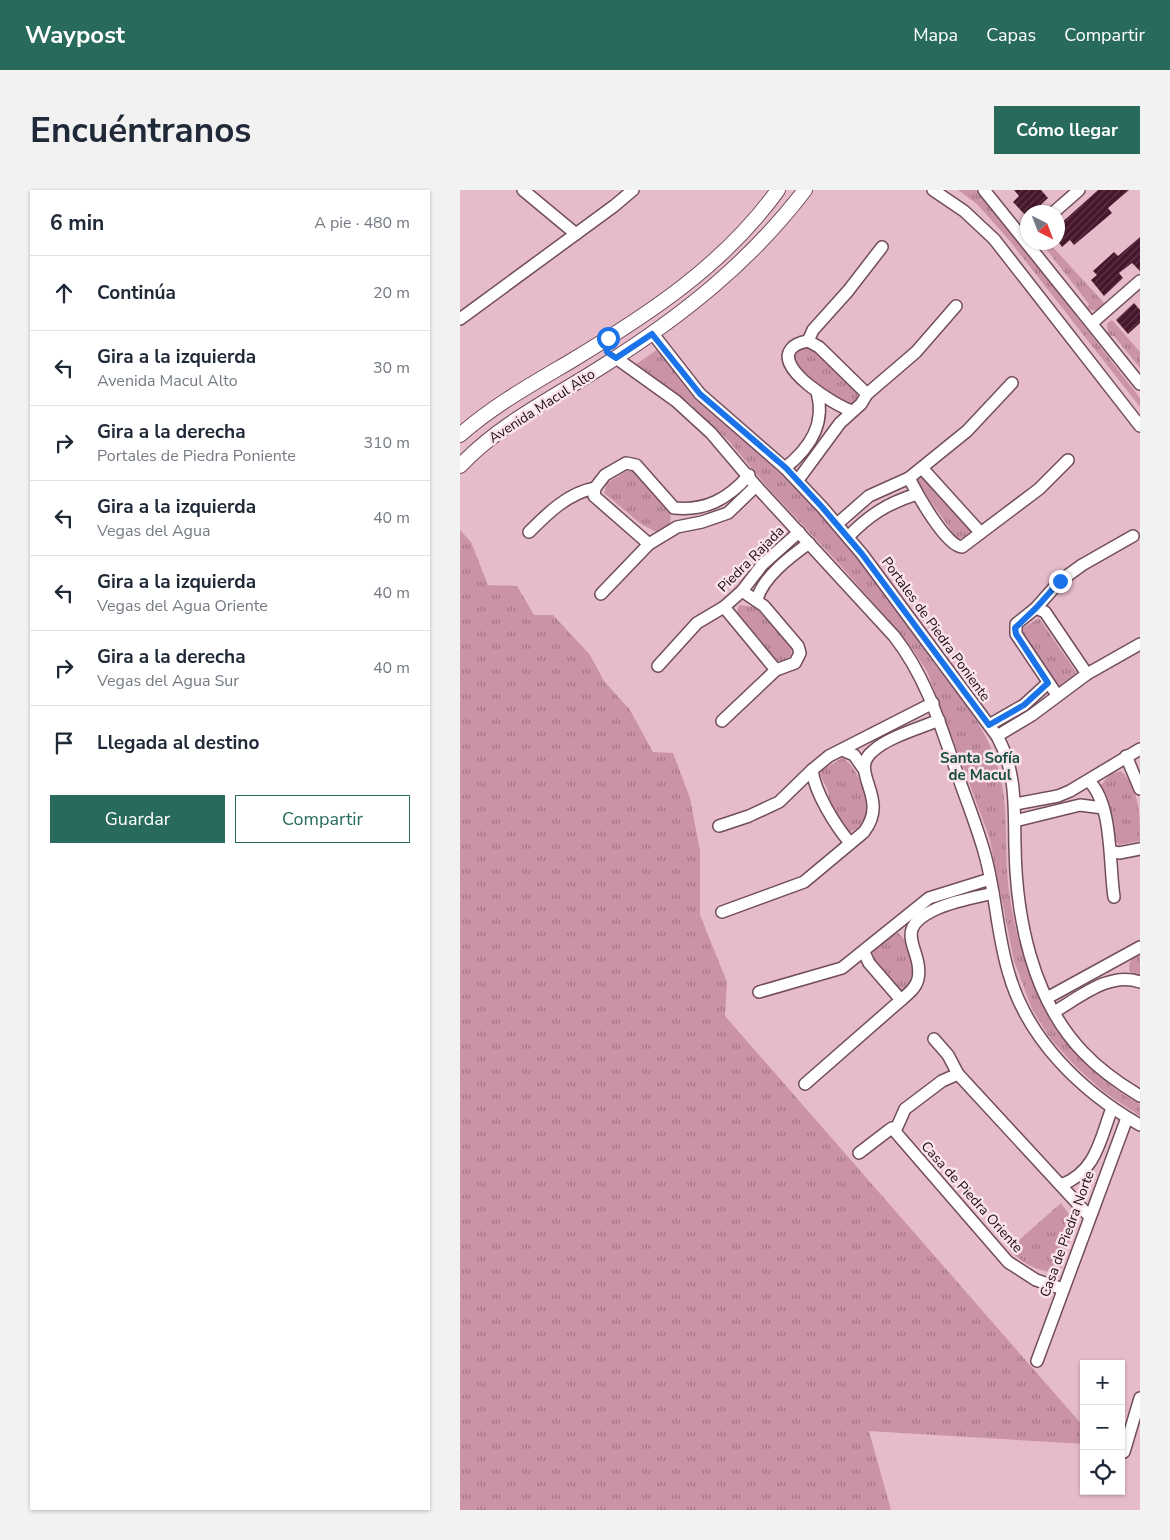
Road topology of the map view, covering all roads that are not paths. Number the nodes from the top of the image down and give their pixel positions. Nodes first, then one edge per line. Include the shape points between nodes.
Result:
1 (523, 190) edge
2 (633, 190) edge
3 (778, 190) edge
4 (805, 190) edge
5 (933, 190) edge
6 (984, 190) edge
7 (1079, 190) edge
8 (1062, 205) edge
9 (1020, 231) edge
10 (576, 234) junction
11 (882, 247) dead end
12 (1035, 250) edge
13 (696, 277) junction
14 (1140, 281) edge
15 (706, 294) junction
16 (956, 306) dead end
17 (460, 319) edge
18 (1092, 323) junction
19 (652, 334) junction
20 (608, 338) junction
21 (808, 341) junction
22 (616, 358) junction
23 (556, 370) junction
24 (1012, 383) dead end
25 (1140, 384) edge
26 (564, 390) junction
27 (817, 392) junction
28 (867, 394) junction
29 (852, 411) junction
30 (1140, 426) edge
31 (460, 435) edge
32 (1068, 460) dead end
33 (460, 466) edge
34 (786, 468) junction
35 (922, 468) junction
36 (748, 475) junction
37 (910, 478) junction
38 (798, 480) junction
39 (756, 486) junction
40 (595, 488) junction
41 (917, 494) junction
42 (674, 508) junction
43 (837, 524) junction
44 (677, 527) junction
45 (529, 532) dead end
46 (799, 532) junction
47 (980, 532) junction
48 (1133, 536) dead end
49 (848, 537) junction
50 (809, 543) junction
51 (649, 544) junction
52 (742, 591) junction
53 (601, 594) dead end
54 (757, 599) junction
55 (724, 607) junction
56 (1036, 608) junction
57 (1140, 644) edge
58 (658, 666) dead end
59 (776, 670) junction
60 (1087, 674) junction
61 (1048, 683) junction
62 (1057, 695) junction
63 (933, 703) junction
64 (722, 720) dead end
65 (939, 720) junction
66 (989, 725) junction
67 (997, 736) junction
68 (1140, 749) edge
69 (842, 750) junction
70 (1126, 756) junction
71 (863, 768) junction
72 (812, 770) junction
73 (1089, 781) junction
74 (1140, 789) edge
75 (1014, 804) junction
76 (1103, 808) junction
77 (1015, 821) junction
78 (719, 826) dead end
79 (850, 843) junction
80 (1140, 849) edge
81 (1111, 851) junction
82 (990, 879) junction
83 (993, 893) junction
84 (1114, 897) dead end
85 (722, 912) dead end
86 (889, 930) junction
87 (910, 937) junction
88 (1140, 947) edge
89 (864, 952) junction
90 (1128, 954) junction
91 (1127, 979) junction
92 (1140, 982) edge
93 (759, 992) dead end
94 (1047, 998) junction
95 (901, 1000) junction
96 (1054, 1012) junction
97 (934, 1039) dead end
98 (958, 1074) junction
99 (805, 1084) dead end
100 (1140, 1096) edge
101 (1112, 1108) junction
102 (1127, 1118) junction
103 (1140, 1125) edge
104 (892, 1128) junction
105 (859, 1154) dead end
106 (1061, 1185) junction
107 (1089, 1216) junction
108 (1063, 1289) junction
109 (1037, 1361) dead end
110 (1140, 1398) edge
111 (1125, 1450) edge

1 - 10 street
2 - 10 street
3 - 13 street, Avenida Macul Alto via 738,238
4 - 15 street, Avenida Macul Alto via 762,242
5 - 30 street via 994,239
6 - 9 street
7 - 8 street
10 - 17 street
11 - 21 street via 817,325
12 - 18 street
13 - 15 street via 706,282
13 - 20 street, Avenida Macul Alto via 653,310
14 - 18 street
15 - 19 street, Avenida Macul Alto
16 - 28 street via 916,352
18 - 25 street
19 - 22 street, Avenida Macul Alto
19 - 34 street, Portales de Piedra Poniente via 700,394
20 - 22 street via 607,352
20 - 23 street, Avenida Macul Alto
21 - 27 street via 792,348 788,361
21 - 28 street via 819,347
22 - 26 street, Avenida Macul Alto
22 - 36 street via 694,416
23 - 26 street via 555,383
23 - 31 street, Avenida Macul Alto via 511,395
24 - 35 street via 967,431
26 - 33 street, Avenida Macul Alto via 492,438
27 - 29 street
27 - 34 street via 820,414 816,430 808,445
28 - 29 street
29 - 38 street via 830,434
32 - 47 street via 1039,489
34 - 38 street, Portales de Piedra Poniente
35 - 37 street
35 - 47 street
36 - 39 street
36 - 42 street via 729,496 712,504
37 - 41 street
37 - 43 street via 869,496
38 - 43 street, Portales de Piedra Poniente
39 - 44 street via 728,513
39 - 46 street
40 - 42 street via 615,468 626,463 636,465
40 - 45 street via 562,502
40 - 51 street via 594,496 601,504
41 - 47 street via 952,544 957,547 968,545
41 - 49 street via 886,504
42 - 44 street
43 - 49 street, Portales de Piedra Poniente
44 - 51 street
46 - 50 street
46 - 52 street, Piedra Rajada via 762,565
48 - 56 street via 1060,581
49 - 66 street, Portales de Piedra Poniente
50 - 54 street via 768,579 760,588
50 - 63 street via 905,650
51 - 53 street
52 - 54 street
52 - 55 street, Piedra Rajada
54 - 59 street via 800,649 795,663
55 - 58 street, Piedra Rajada via 698,623
55 - 59 street
56 - 60 street via 1045,612
56 - 61 street via 1016,624 1016,634
57 - 60 street
59 - 64 street
60 - 62 street
61 - 62 street
61 - 66 street via 1024,705
62 - 67 street
63 - 65 street
63 - 69 street
65 - 71 street via 877,748 867,757
65 - 82 street via 985,855
66 - 67 street, Portales de Piedra Poniente
67 - 75 street, Portales de Piedra Poniente via 1012,771
68 - 70 street
69 - 71 street via 854,755
69 - 72 street
70 - 73 street
70 - 74 street
71 - 79 street via 874,800 873,816 864,832
72 - 78 street via 778,802
72 - 79 street via 813,782
73 - 75 street via 1058,796
73 - 76 street via 1099,793
75 - 77 street, Portales de Piedra Poniente
76 - 77 street via 1080,805
76 - 81 street
77 - 94 street, Portales de Piedra Poniente via 1022,921
79 - 85 street via 804,882
80 - 81 street via 1119,854
81 - 84 street via 1109,869
82 - 83 street
82 - 86 street via 929,898
83 - 87 street via 933,910 917,922
83 - 101 street via 1008,974 1026,1014 1064,1066
86 - 87 street via 901,930
86 - 89 street
87 - 95 street via 918,978 916,985
88 - 90 street
89 - 93 street via 832,972
89 - 95 street via 869,963
90 - 91 street
90 - 94 street
91 - 92 street
91 - 96 street via 1108,982
94 - 96 street, Portales de Piedra Poniente
95 - 99 street
96 - 100 street, Portales de Piedra Poniente via 1083,1053
97 - 98 street
98 - 104 street via 942,1081 905,1109 897,1126
98 - 106 street
101 - 102 street
101 - 106 street, Casa de Piedra Norte via 1086,1171
102 - 103 street
102 - 107 street, Casa de Piedra Norte
104 - 105 street
104 - 108 street, Casa de Piedra Oriente via 1008,1262 1036,1280
106 - 107 street
107 - 108 street, Casa de Piedra Norte
108 - 109 street, Casa de Piedra Norte
110 - 111 street

